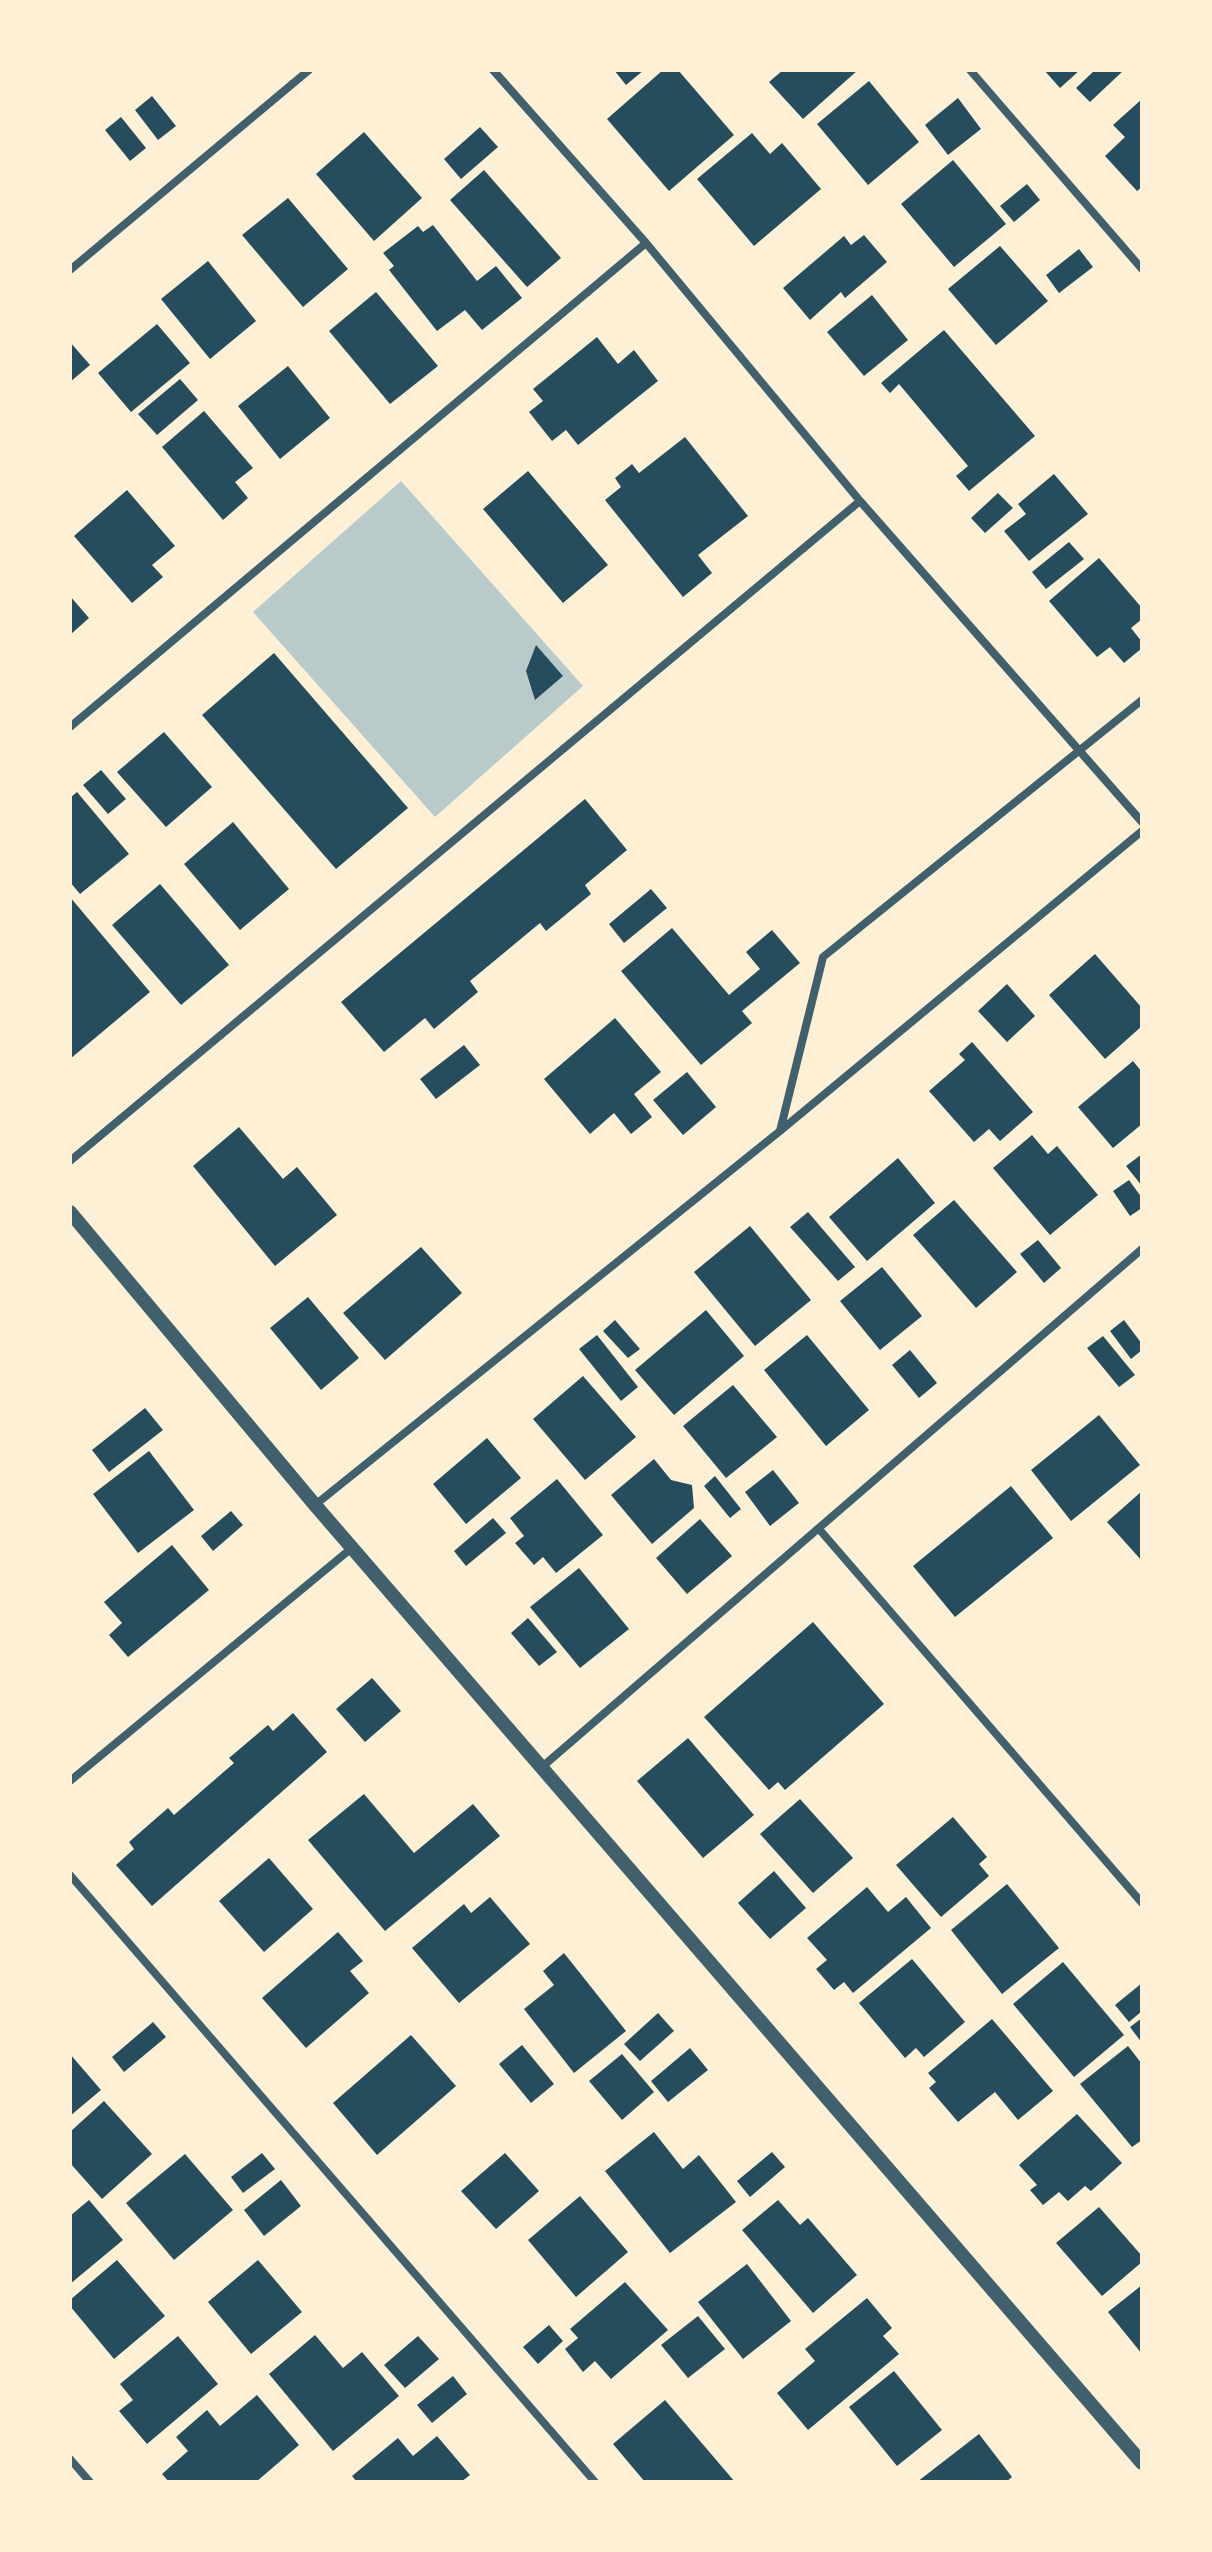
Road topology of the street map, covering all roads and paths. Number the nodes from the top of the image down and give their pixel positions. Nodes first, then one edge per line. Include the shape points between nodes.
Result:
1 (309, 70) edge
2 (493, 70) edge
3 (970, 70) edge
4 (646, 243) junction
5 (1142, 269) edge
6 (70, 270) edge
7 (860, 501) junction
8 (1142, 700) edge
9 (70, 727) edge
10 (1082, 751) junction
11 (1142, 822) edge
12 (1142, 831) edge
13 (780, 1131) junction
14 (70, 1161) edge
15 (70, 1212) edge
16 (1142, 1249) edge
17 (315, 1505) junction
18 (819, 1529) junction
19 (354, 1546) junction
20 (542, 1767) junction
21 (70, 1781) edge
22 (70, 1875) edge
23 (1142, 1903) edge
24 (70, 2459) edge
25 (1142, 2463) edge
26 (90, 2482) edge
27 (595, 2482) edge

1 - 6 street
2 - 4 street
3 - 5 street
4 - 7 street
4 - 9 street
7 - 10 street
7 - 14 street
8 - 10 street
10 - 11 street
10 - 13 street via 823,957
12 - 13 street
13 - 17 street
15 - 17 street
16 - 18 street
17 - 19 street
18 - 20 street
18 - 23 street
19 - 20 street
19 - 21 street
20 - 25 street
22 - 27 street
24 - 26 street

